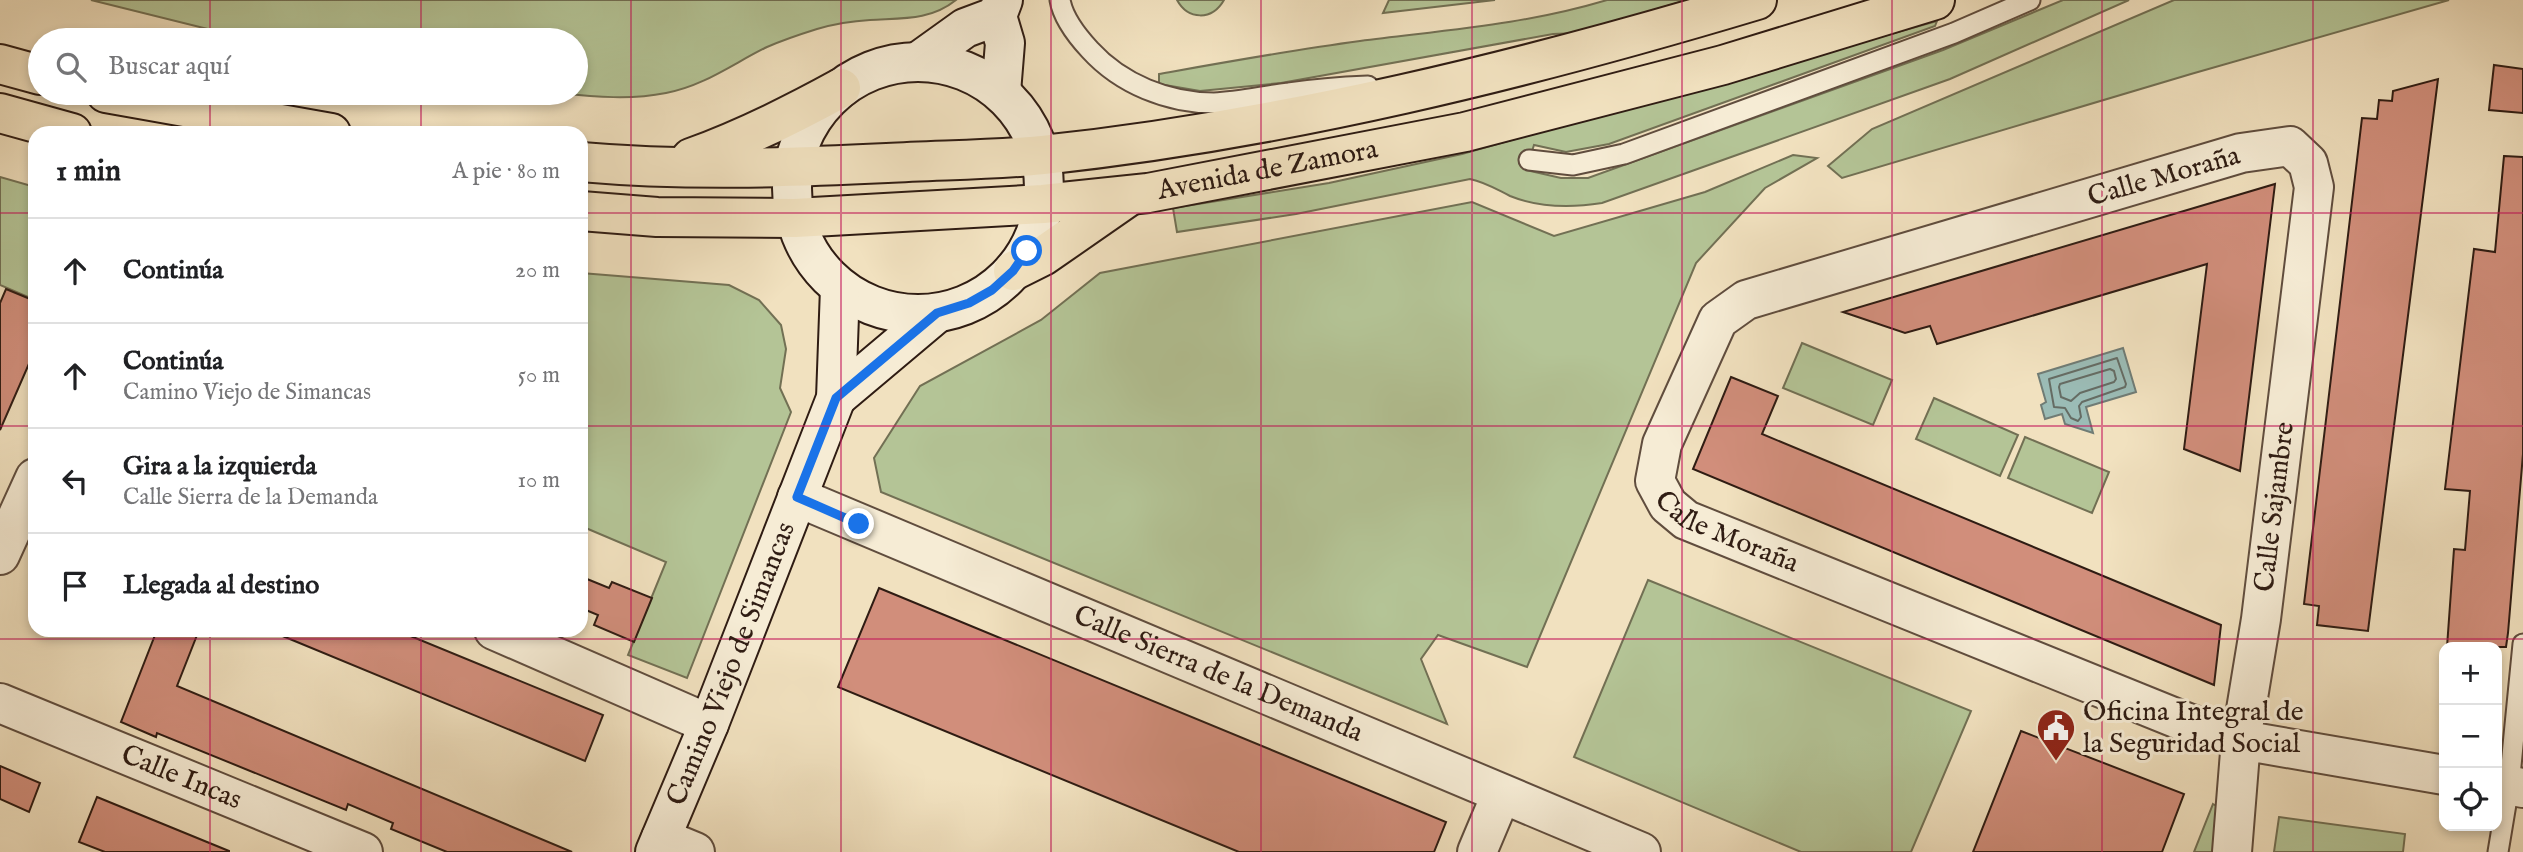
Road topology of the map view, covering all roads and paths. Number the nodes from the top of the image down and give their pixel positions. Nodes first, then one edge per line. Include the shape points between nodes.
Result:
1 (1060, 0) edge
2 (1757, 0) edge
3 (1935, 0) edge
4 (2031, 0) edge
5 (1000, 8) edge
6 (919, 61) junction
7 (0, 64) edge
8 (28, 72) edge
9 (1453, 81) junction
10 (841, 88) junction
11 (1001, 92) junction
12 (174, 105) edge
13 (0, 113) edge
14 (47, 126) edge
15 (292, 126) edge
16 (1040, 155) junction
17 (1529, 160) dead end
18 (588, 162) edge
19 (2308, 163) joint
20 (666, 167) junction
21 (793, 169) junction
22 (1130, 195) junction
23 (1043, 204) junction
24 (588, 212) edge
25 (795, 218) junction
26 (1013, 271) junction
27 (840, 288) junction
28 (937, 313) junction
29 (836, 398) junction
30 (28, 493) edge
31 (797, 497) junction
32 (0, 555) edge
33 (510, 637) edge
34 (2523, 644) edge
35 (0, 702) edge
36 (709, 724) junction
37 (2241, 740) junction
38 (2439, 774) edge
39 (2509, 786) edge
40 (1501, 795) junction
41 (671, 847) edge
42 (363, 852) edge
43 (1477, 852) edge
44 (1641, 852) edge
45 (2232, 852) edge
46 (2498, 852) edge

1 - 9 lane via 1082,42 1117,74 1140,87 1180,99 1214,103 1322,89
2 - 9 highway, Avenida de Zamora via 1629,38
3 - 22 highway, Avenida de Zamora via 1723,65 1465,132
4 - 17 lane via 1954,33 1624,153 1573,165
5 - 6 street
5 - 11 street via 1005,43
6 - 10 street via 883,66
6 - 11 street via 962,69
7 - 8 highway
9 - 16 highway, Avenida de Zamora via 1322,112
10 - 20 highway via 736,142
10 - 21 street via 811,120
11 - 16 street via 1022,115
12 - 15 highway
13 - 14 highway
16 - 21 highway, Avenida de Zamora
16 - 23 street
18 - 20 highway, Avenida de Zamora
19 - 37 street, Calle Sajambre via 2314,187 2263,605
19 - 37 street, Calle Moraña via 2290,146 2241,153 1746,300 1718,320 1662,444 1655,481 1668,505 1686,520 2188,723
20 - 21 highway, Avenida de Zamora
21 - 25 street
22 - 23 highway, Avenida de Zamora
22 - 26 highway via 1043,256
23 - 25 highway, Avenida de Zamora
23 - 26 street via 1037,230
24 - 25 highway, Avenida de Zamora
25 - 27 street via 806,248
26 - 28 street via 969,303
27 - 28 street via 884,309
27 - 29 street, Camino Viejo de Simancas
28 - 29 street, Camino Viejo de Simancas
29 - 31 street, Camino Viejo de Simancas
30 - 32 street
31 - 36 street, Camino Viejo de Simancas
31 - 40 street, Calle Sierra de la Demanda
33 - 36 street
34 - 39 lane
35 - 42 street, Calle Incas
36 - 41 street, Camino Viejo de Simancas
37 - 38 street, Calle Moraña
37 - 45 street, Calle Sajambre
39 - 46 lane
40 - 43 street
40 - 44 street, Calle Sierra de la Demanda

